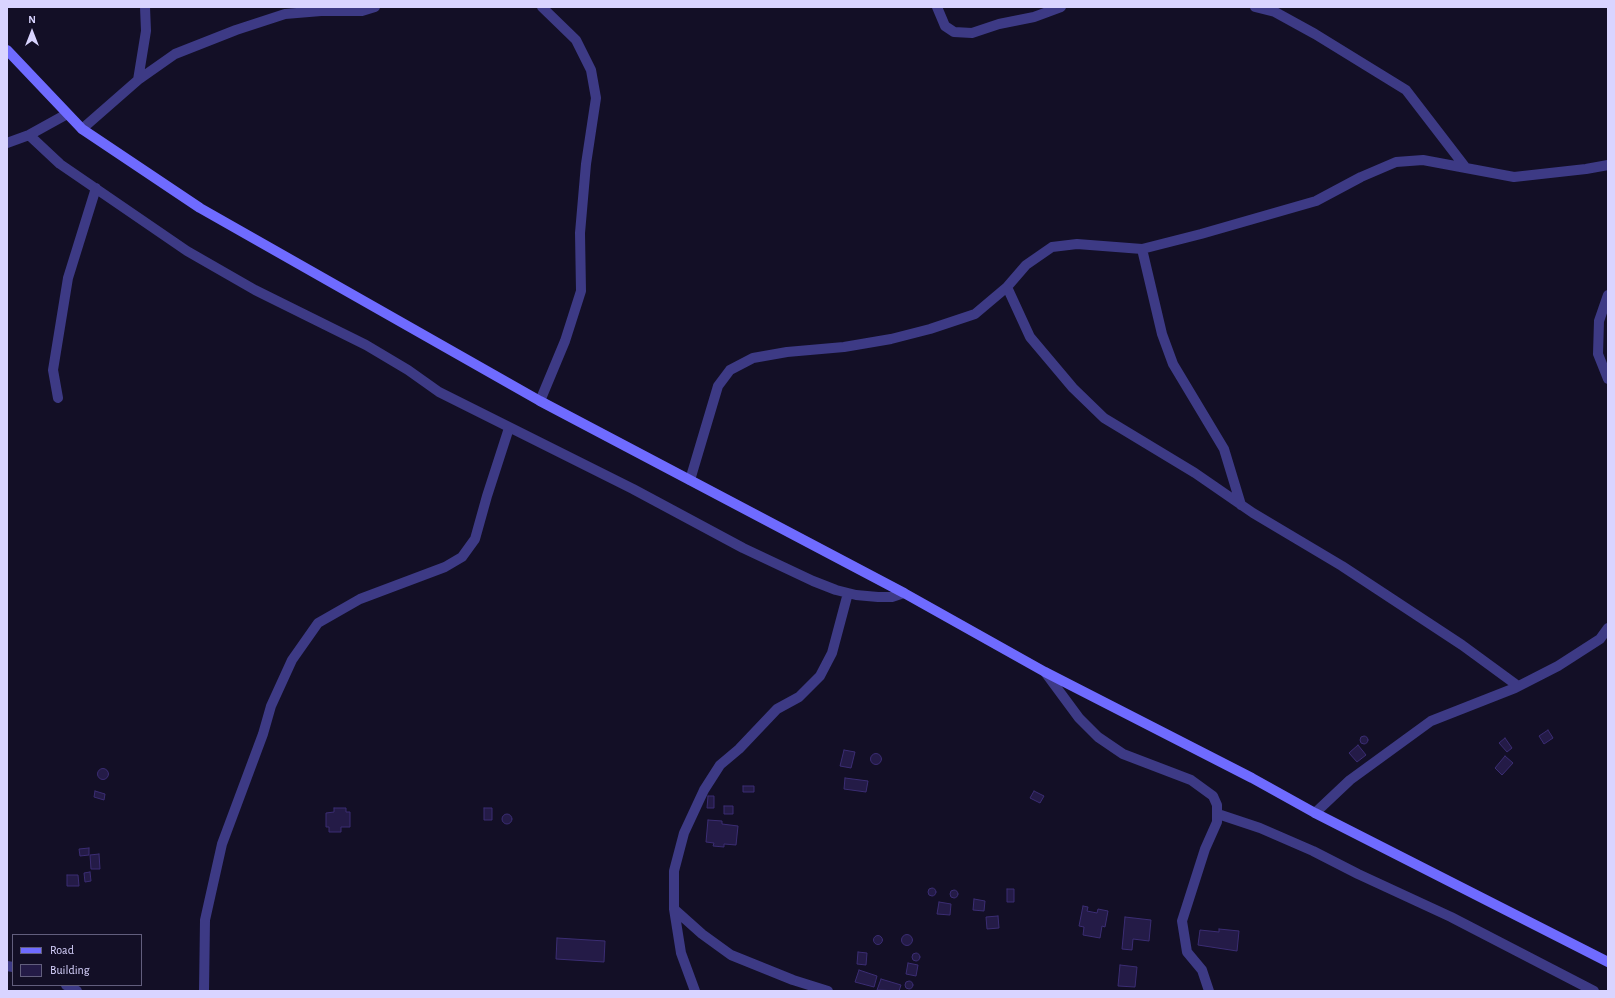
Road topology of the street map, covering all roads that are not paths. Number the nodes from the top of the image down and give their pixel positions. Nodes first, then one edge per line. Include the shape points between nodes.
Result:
1 (145, 7) edge
2 (375, 7) edge
3 (542, 7) edge
4 (937, 7) edge
5 (1061, 7) edge
6 (1255, 7) edge
7 (7, 50) edge
8 (138, 80) junction
9 (67, 114) junction
10 (82, 129) junction
11 (29, 135) junction
12 (7, 143) edge
13 (1608, 165) edge
14 (1466, 168) junction
15 (96, 188) junction
16 (1142, 249) junction
17 (1007, 287) junction
18 (1608, 295) edge
19 (1608, 379) edge
20 (58, 398) dead end
21 (540, 400) junction
22 (509, 428) junction
23 (690, 480) junction
24 (1242, 505) junction
25 (848, 593) junction
26 (904, 594) junction
27 (1608, 628) edge
28 (1045, 672) junction
29 (1518, 686) junction
30 (1315, 813) junction
31 (1218, 814) junction
32 (674, 909) junction
33 (1608, 962) edge
34 (68, 986) edge
35 (77, 991) edge
36 (204, 991) edge
37 (695, 991) edge
38 (828, 991) edge
39 (1209, 991) edge
40 (1594, 991) edge

1 - 8 street via 146,30
2 - 8 street via 362,11 285,14 176,54
3 - 21 street via 576,40 591,70 596,98 586,164 580,233 581,291 565,341
4 - 5 street via 945,26 954,32 972,33 1034,17
6 - 14 street via 1275,12 1406,90
7 - 9 main road
8 - 10 street
9 - 10 main road
9 - 11 street
10 - 21 main road via 200,208
11 - 12 street
11 - 15 street via 60,164
13 - 14 street via 1586,170 1514,177
14 - 16 street via 1423,160 1396,162 1316,201
15 - 20 street via 68,278 54,370
15 - 22 street via 187,251 255,290 366,345 439,392
16 - 17 street via 1076,244 1052,247 1026,265
16 - 24 street via 1162,334 1173,364 1224,450
17 - 23 street via 975,314 930,329 844,347 753,358 730,370 718,386
17 - 24 street via 1030,337 1073,388 1104,418 1195,472
18 - 19 street via 1599,321 1598,354
21 - 23 main road
22 - 25 street via 633,489 742,548 813,581
22 - 36 street via 475,539 462,558 445,567 360,599 318,622 292,660 271,706 222,844 205,920
23 - 26 main road
24 - 29 street via 1348,570 1462,645
25 - 26 street via 878,597
25 - 32 street via 832,654 820,676 799,697 777,709 720,765 704,790 684,833 674,871
26 - 28 main road
27 - 29 street via 1600,639 1558,666
28 - 30 main road
28 - 31 street via 1079,718 1098,737 1123,754 1192,780 1213,796
29 - 30 street via 1431,721 1350,780
30 - 33 main road
31 - 39 street via 1182,922 1187,952 1202,970
31 - 40 street via 1260,828 1313,851 1451,917
32 - 37 street via 681,953
32 - 38 street via 731,955
34 - 35 street

